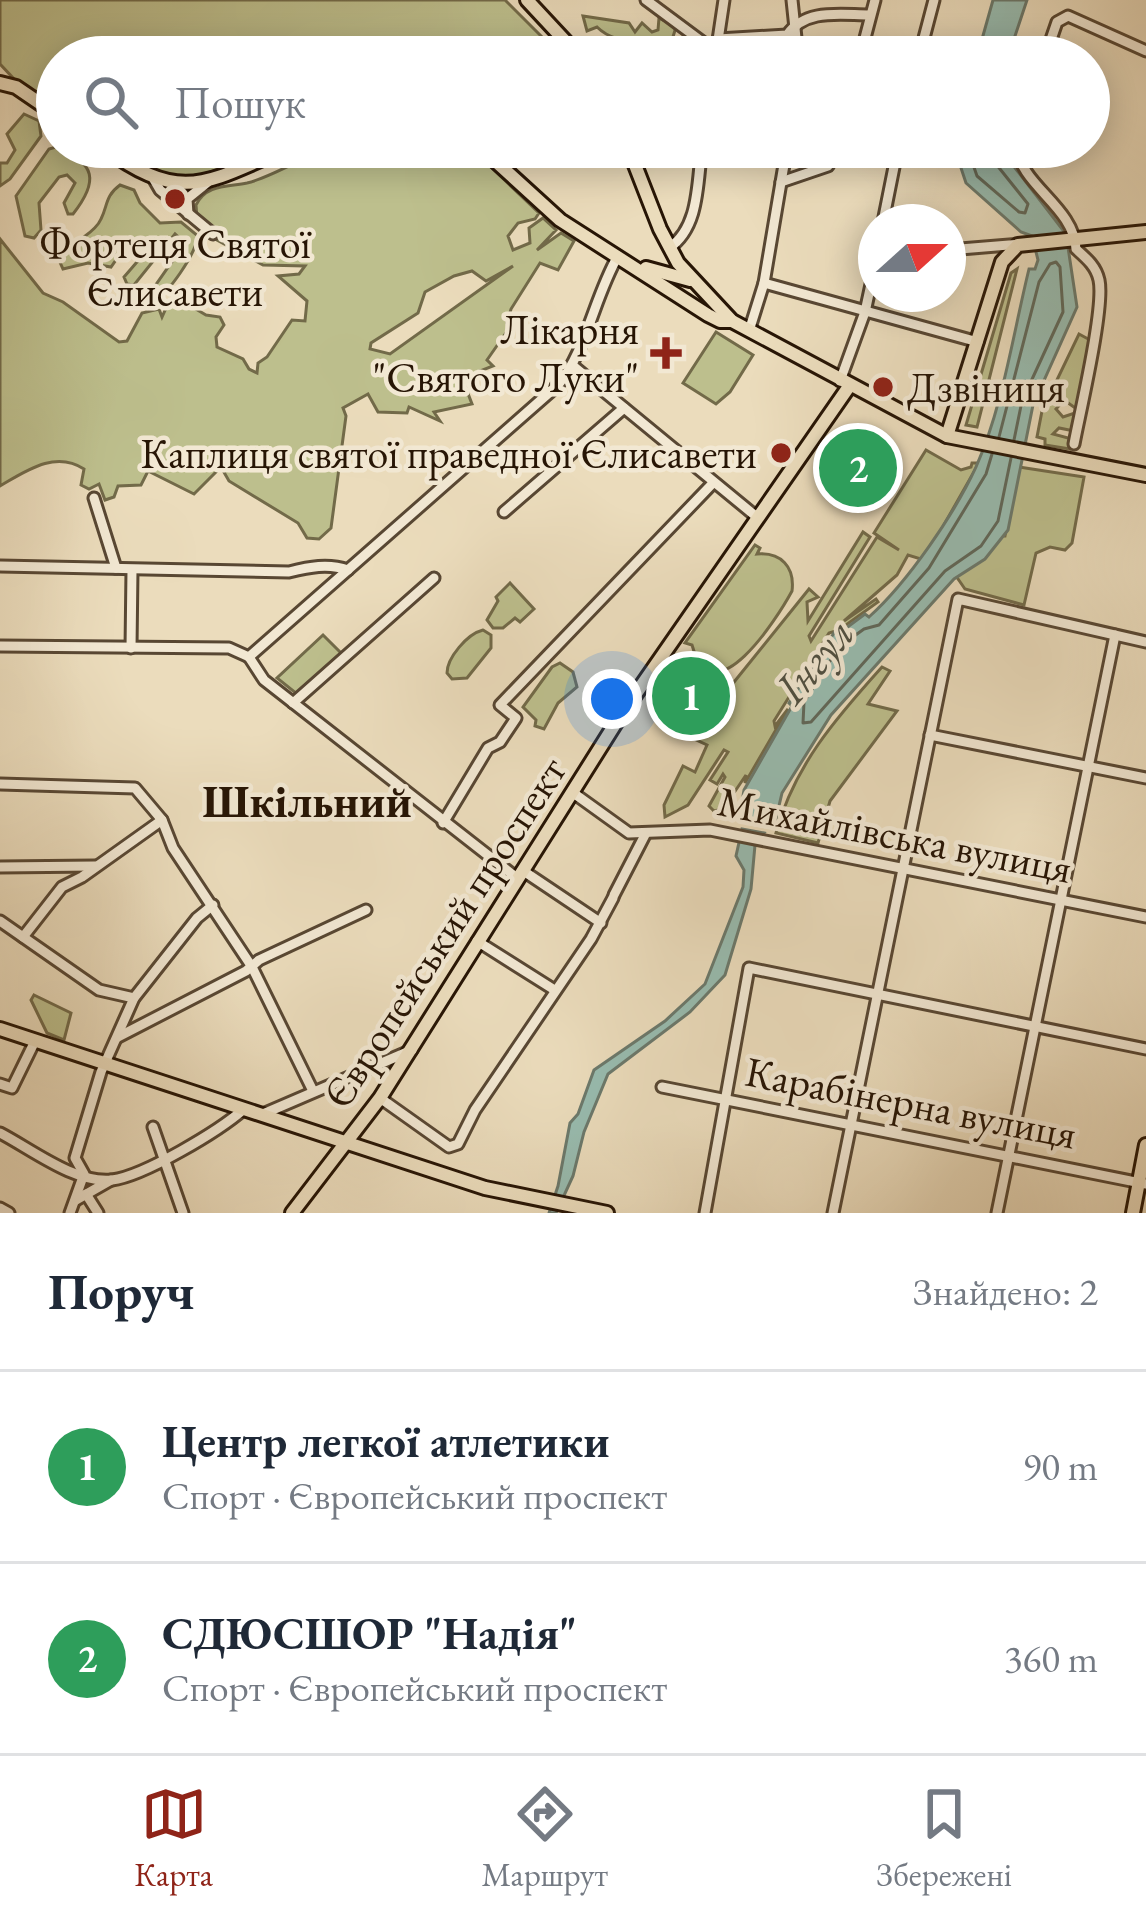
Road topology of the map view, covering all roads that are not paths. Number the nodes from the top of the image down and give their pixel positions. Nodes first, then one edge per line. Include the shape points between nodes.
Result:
1 (527, 0) edge
2 (646, 0) edge
3 (724, 0) edge
4 (792, 0) edge
5 (874, 0) edge
6 (934, 0) edge
7 (870, 15) junction
8 (796, 23) junction
9 (560, 36) edge
10 (692, 36) edge
11 (718, 36) edge
12 (770, 36) edge
13 (797, 36) edge
14 (865, 36) edge
15 (925, 36) edge
16 (1054, 36) edge
17 (1146, 51) edge
18 (0, 83) edge
19 (36, 101) edge
20 (137, 168) edge
21 (240, 168) edge
22 (503, 168) edge
23 (636, 168) edge
24 (699, 168) edge
25 (783, 168) edge
26 (822, 168) edge
27 (894, 168) edge
28 (1024, 168) edge
29 (153, 178) junction
30 (214, 179) junction
31 (781, 182) junction
32 (887, 204) edge
33 (188, 214) junction
34 (1146, 232) edge
35 (213, 234) dead end
36 (1072, 239) junction
37 (1027, 243) junction
38 (966, 248) edge
39 (664, 251) junction
40 (618, 256) junction
41 (636, 266) junction
42 (692, 280) junction
43 (764, 284) junction
44 (858, 310) edge
45 (865, 312) joint
46 (732, 321) junction
47 (749, 331) junction
48 (978, 341) junction
49 (572, 365) junction
50 (845, 383) junction
51 (624, 408) junction
52 (947, 436) junction
53 (1074, 444) dead end
54 (1146, 475) edge
55 (713, 483) junction
56 (94, 498) dead end
57 (504, 512) dead end
58 (758, 518) junction
59 (0, 566) edge
60 (116, 568) junction
61 (132, 570) junction
62 (348, 570) junction
63 (434, 578) dead end
64 (1115, 635) junction
65 (1146, 642) edge
66 (0, 646) edge
67 (130, 648) junction
68 (249, 657) junction
69 (293, 703) junction
70 (930, 735) junction
71 (1088, 767) junction
72 (1146, 778) edge
73 (0, 784) edge
74 (572, 792) junction
75 (163, 820) junction
76 (443, 823) junction
77 (646, 833) junction
78 (95, 866) junction
79 (0, 867) edge
80 (904, 868) junction
81 (520, 874) junction
82 (1063, 898) junction
83 (213, 905) junction
84 (366, 910) dead end
85 (1146, 917) edge
86 (0, 920) edge
87 (601, 923) junction
88 (23, 937) junction
89 (477, 941) junction
90 (252, 968) junction
91 (553, 989) junction
92 (879, 994) junction
93 (134, 998) junction
94 (1034, 1026) junction
95 (0, 1029) edge
96 (118, 1036) junction
97 (34, 1040) junction
98 (1146, 1049) edge
99 (412, 1050) junction
100 (105, 1064) junction
101 (0, 1084) edge
102 (662, 1087) dead end
103 (313, 1090) junction
104 (724, 1097) junction
105 (380, 1099) junction
106 (244, 1109) junction
107 (261, 1114) junction
108 (850, 1122) junction
109 (152, 1127) dead end
110 (0, 1133) edge
111 (347, 1143) junction
112 (1146, 1145) edge
113 (1010, 1155) junction
114 (74, 1158) junction
115 (163, 1160) junction
116 (65, 1168) junction
117 (84, 1174) junction
118 (111, 1180) junction
119 (1142, 1183) edge
120 (81, 1197) junction
121 (0, 1208) edge
122 (296, 1212) edge
123 (8, 1213) edge
124 (70, 1213) edge
125 (98, 1213) edge
126 (183, 1213) edge
127 (607, 1213) edge
128 (705, 1213) edge
129 (832, 1213) edge
130 (997, 1213) edge
131 (1133, 1213) edge

1 - 9 main road
2 - 10 street
3 - 11 street
4 - 8 street
5 - 7 street
6 - 15 street
7 - 8 street
7 - 14 street
8 - 12 street via 788,35
8 - 13 street
16 - 17 street via 1062,16 1075,17
18 - 19 main road
20 - 29 main road
21 - 30 main road
22 - 40 main road via 560,220
23 - 39 main road
24 - 39 street via 690,226
25 - 31 street
26 - 31 street
27 - 32 street
28 - 36 street via 1051,197
29 - 30 main road via 186,185
29 - 33 street
30 - 33 street via 187,199
31 - 43 street
33 - 35 street
34 - 36 main road
36 - 37 main road
36 - 53 street via 1100,290
37 - 38 street
37 - 48 main road via 1003,258
39 - 41 main road
39 - 42 main road
40 - 41 main road
40 - 49 street
41 - 42 main road
41 - 46 main road via 709,315
42 - 46 main road
43 - 44 street
43 - 47 street
45 - 48 street
45 - 50 street
46 - 47 main road
47 - 50 main road
48 - 52 main road
49 - 51 street
49 - 62 street
50 - 52 main road
50 - 58 main road, Європейський проспект
51 - 55 street
51 - 57 street
52 - 54 main road
55 - 58 street
55 - 76 street via 500,705 516,718
56 - 60 street
58 - 74 main road, Європейський проспект
59 - 60 street
60 - 61 street
61 - 62 street
61 - 67 street
62 - 68 street
63 - 69 street
64 - 65 street
64 - 70 street via 958,598
64 - 71 street
66 - 67 street
67 - 68 street via 229,648
68 - 69 street
69 - 76 street
70 - 71 street
70 - 80 street
71 - 72 street
71 - 82 street
73 - 75 street via 136,788
74 - 77 street, Михайлівська вулиця via 626,832
74 - 81 main road, Європейський проспект
75 - 78 street
75 - 83 street
76 - 81 street
77 - 80 street, Михайлівська вулиця via 698,829
77 - 87 street
78 - 79 street
78 - 88 street via 62,887
80 - 82 street, Михайлівська вулиця
80 - 92 street
81 - 87 street
81 - 89 main road, Європейський проспект
82 - 85 street, Михайлівська вулиця
82 - 94 street
83 - 90 street
83 - 93 street
84 - 90 street
86 - 88 street
87 - 91 street
88 - 93 street via 100,990
89 - 91 street
89 - 99 main road, Європейський проспект
90 - 96 street
90 - 103 street
91 - 105 street via 458,1144 449,1147
92 - 94 street
92 - 104 street via 749,968
92 - 108 street
93 - 96 street
94 - 98 street
94 - 113 street
95 - 97 main road
96 - 100 street
97 - 100 main road
97 - 101 street via 12,1088
99 - 103 street
99 - 105 main road, Європейський проспект
100 - 106 main road
100 - 114 street
102 - 104 street, Карабінерна вулиця
103 - 107 street
104 - 108 street, Карабінерна вулиця
104 - 128 street
105 - 111 main road, Європейський проспект
106 - 107 main road
106 - 115 street
107 - 111 main road
108 - 113 street, Карабінерна вулиця
108 - 129 street
109 - 115 street
110 - 116 street
111 - 122 main road, Європейський проспект
111 - 127 main road via 485,1188
112 - 119 main road
113 - 119 street, Карабінерна вулиця
113 - 130 street
114 - 116 street
114 - 117 street
115 - 118 street
115 - 126 street
116 - 117 street
117 - 118 street
117 - 120 street
118 - 120 street
119 - 131 main road
120 - 124 street
120 - 125 street
121 - 123 street

